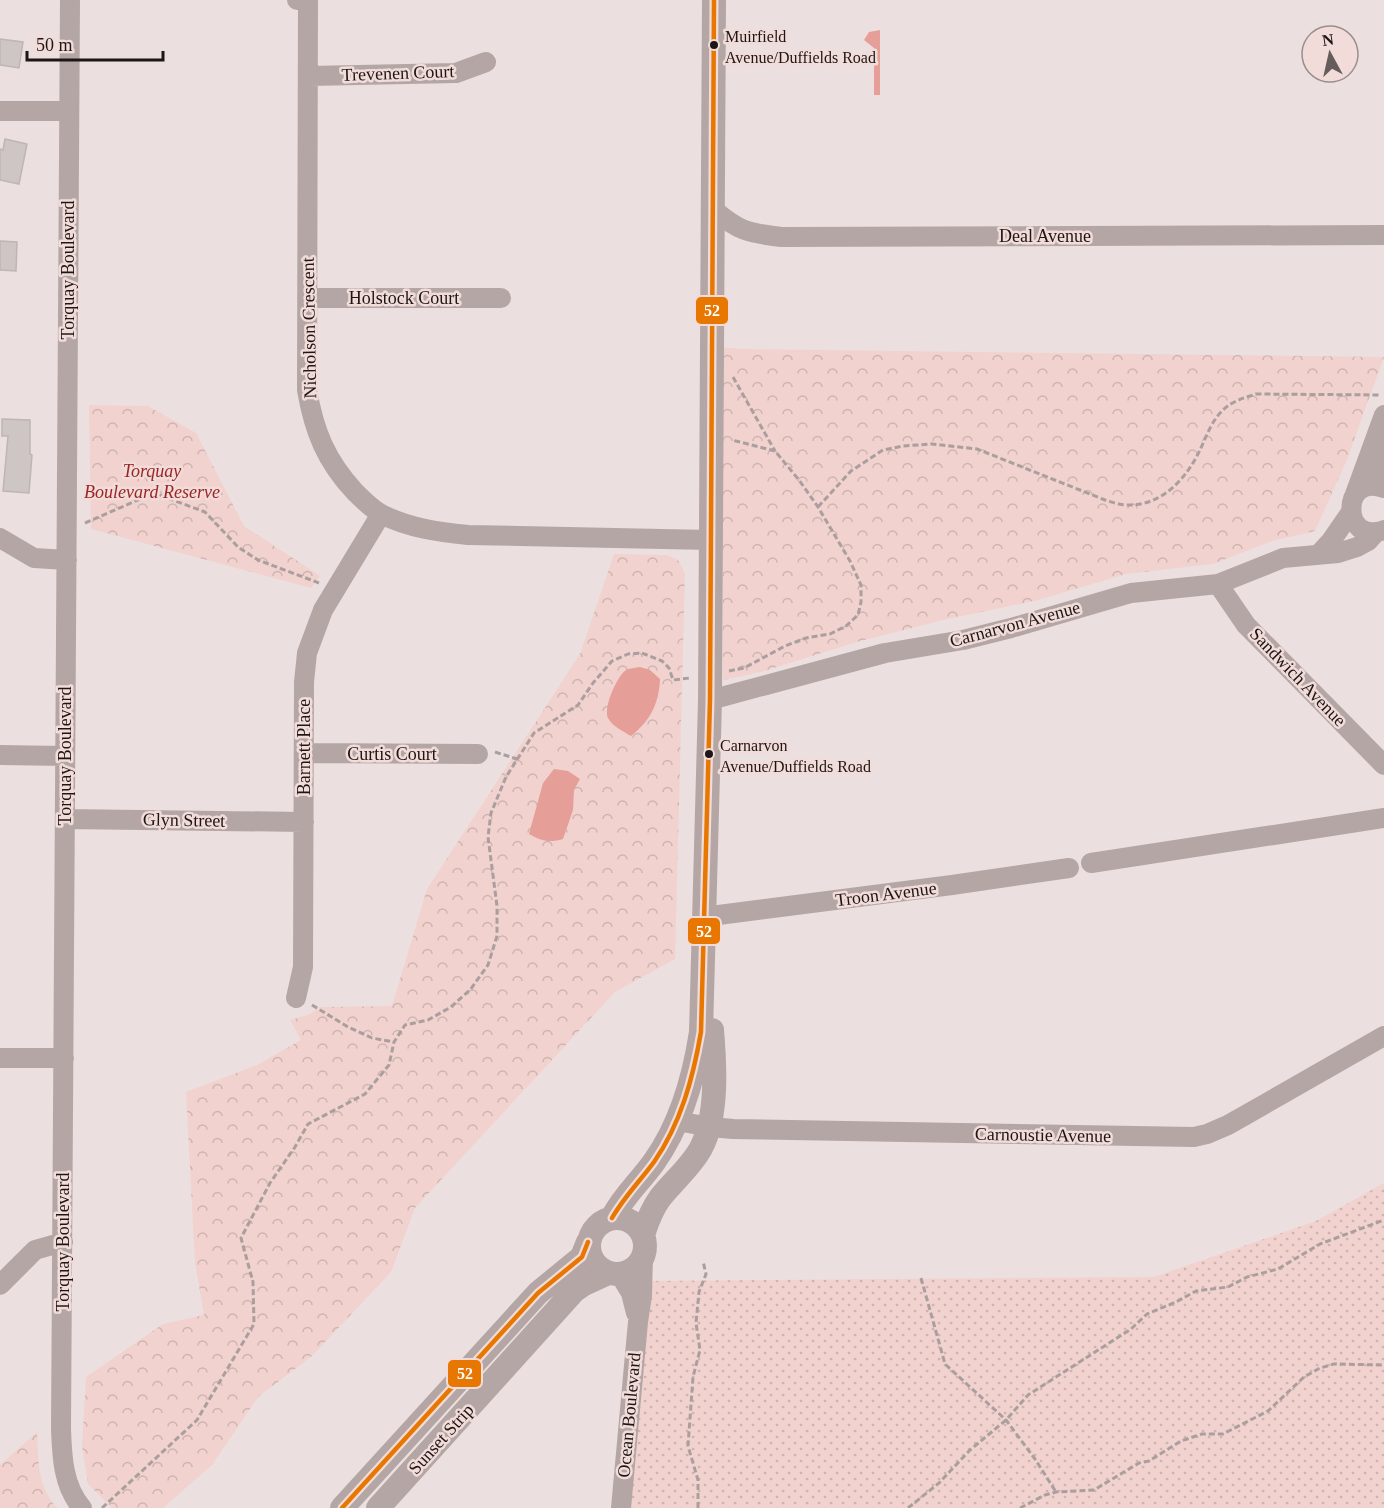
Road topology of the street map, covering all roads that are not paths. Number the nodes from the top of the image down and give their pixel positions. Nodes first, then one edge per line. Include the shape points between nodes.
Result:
1 (70, 0) edge
2 (297, 0) edge
3 (309, 0) edge
4 (714, 0) edge
5 (486, 63) dead end
6 (309, 76) junction
7 (0, 111) edge
8 (69, 111) junction
9 (713, 209) junction
10 (1384, 235) edge
11 (307, 298) junction
12 (501, 298) dead end
13 (1384, 415) edge
14 (1375, 441) junction
15 (1382, 487) edge
16 (1353, 504) junction
17 (381, 514) junction
18 (1381, 531) edge
19 (0, 538) edge
20 (710, 540) junction
21 (1319, 554) junction
22 (67, 560) junction
23 (1218, 584) junction
24 (710, 700) junction
25 (305, 753) junction
26 (478, 754) dead end
27 (0, 755) edge
28 (65, 756) junction
29 (1384, 765) edge
30 (1384, 818) edge
31 (65, 819) junction
32 (304, 822) junction
33 (1091, 863) dead end
34 (1069, 868) dead end
35 (703, 917) junction
36 (297, 998) road end
37 (1384, 1036) edge
38 (0, 1058) edge
39 (64, 1058) junction
40 (677, 1121) junction
41 (710, 1127) junction
42 (612, 1218) junction
43 (63, 1242) junction
44 (588, 1242) junction
45 (643, 1245) junction
46 (613, 1273) junction
47 (0, 1285) edge
48 (638, 1322) junction
49 (82, 1508) edge
50 (342, 1508) edge
51 (378, 1508) edge
52 (621, 1508) edge

1 - 8 street, Torquay Boulevard
2 - 3 street
3 - 6 street, Nicholson Crescent
4 - 9 street
5 - 6 street, Trevenen Court via 456,73
6 - 11 street, Nicholson Crescent
7 - 8 street
8 - 22 street, Torquay Boulevard
9 - 10 street, Deal Avenue via 742,230 781,237
9 - 20 street
11 - 12 street, Holstock Court
11 - 17 street, Nicholson Crescent via 308,390 320,442 348,484
13 - 14 street
14 - 15 street via 1383,451
14 - 16 street
15 - 16 street via 1366,487
16 - 18 street via 1353,519 1362,529
16 - 21 street
17 - 20 street, Nicholson Crescent via 422,529 468,535
17 - 25 street, Barnett Place via 323,610 307,652
18 - 21 street, Carnarvon Avenue via 1357,548
19 - 22 street via 34,558
20 - 24 street
21 - 23 street, Carnarvon Avenue via 1283,558
22 - 28 street, Torquay Boulevard
23 - 24 street, Carnarvon Avenue via 1131,593 1011,628 885,653
23 - 29 street, Sandwich Avenue via 1246,625
24 - 35 street
25 - 26 street, Curtis Court
25 - 32 street, Barnett Place
27 - 28 street
28 - 31 street, Torquay Boulevard
30 - 33 street
31 - 32 street, Glyn Street
31 - 39 street, Torquay Boulevard
32 - 36 street, Barnett Place via 303,967
34 - 35 street, Troon Avenue
35 - 40 street, Sunset Strip via 701,1032 691,1083
35 - 41 street via 714,1046
37 - 41 street, Carnoustie Avenue via 1228,1125 1194,1137
38 - 39 street
39 - 43 street, Torquay Boulevard
40 - 41 street, Carnoustie Avenue
40 - 42 street, Sunset Strip via 654,1163 621,1200
41 - 45 street via 700,1150 649,1215
42 - 44 street, Sunset Strip via 598,1226
42 - 45 street via 627,1220 639,1229
43 - 47 street via 35,1250
43 - 49 street, Torquay Boulevard via 62,1457 70,1489
44 - 46 street via 592,1258 601,1270
44 - 50 street, Sunset Strip via 582,1257 538,1293
45 - 46 street, Sunset Strip via 634,1268
45 - 48 street, Ocean Boulevard
46 - 48 street, Ocean Boulevard via 631,1293
46 - 51 street, Sunset Strip via 574,1292
48 - 52 street, Ocean Boulevard

